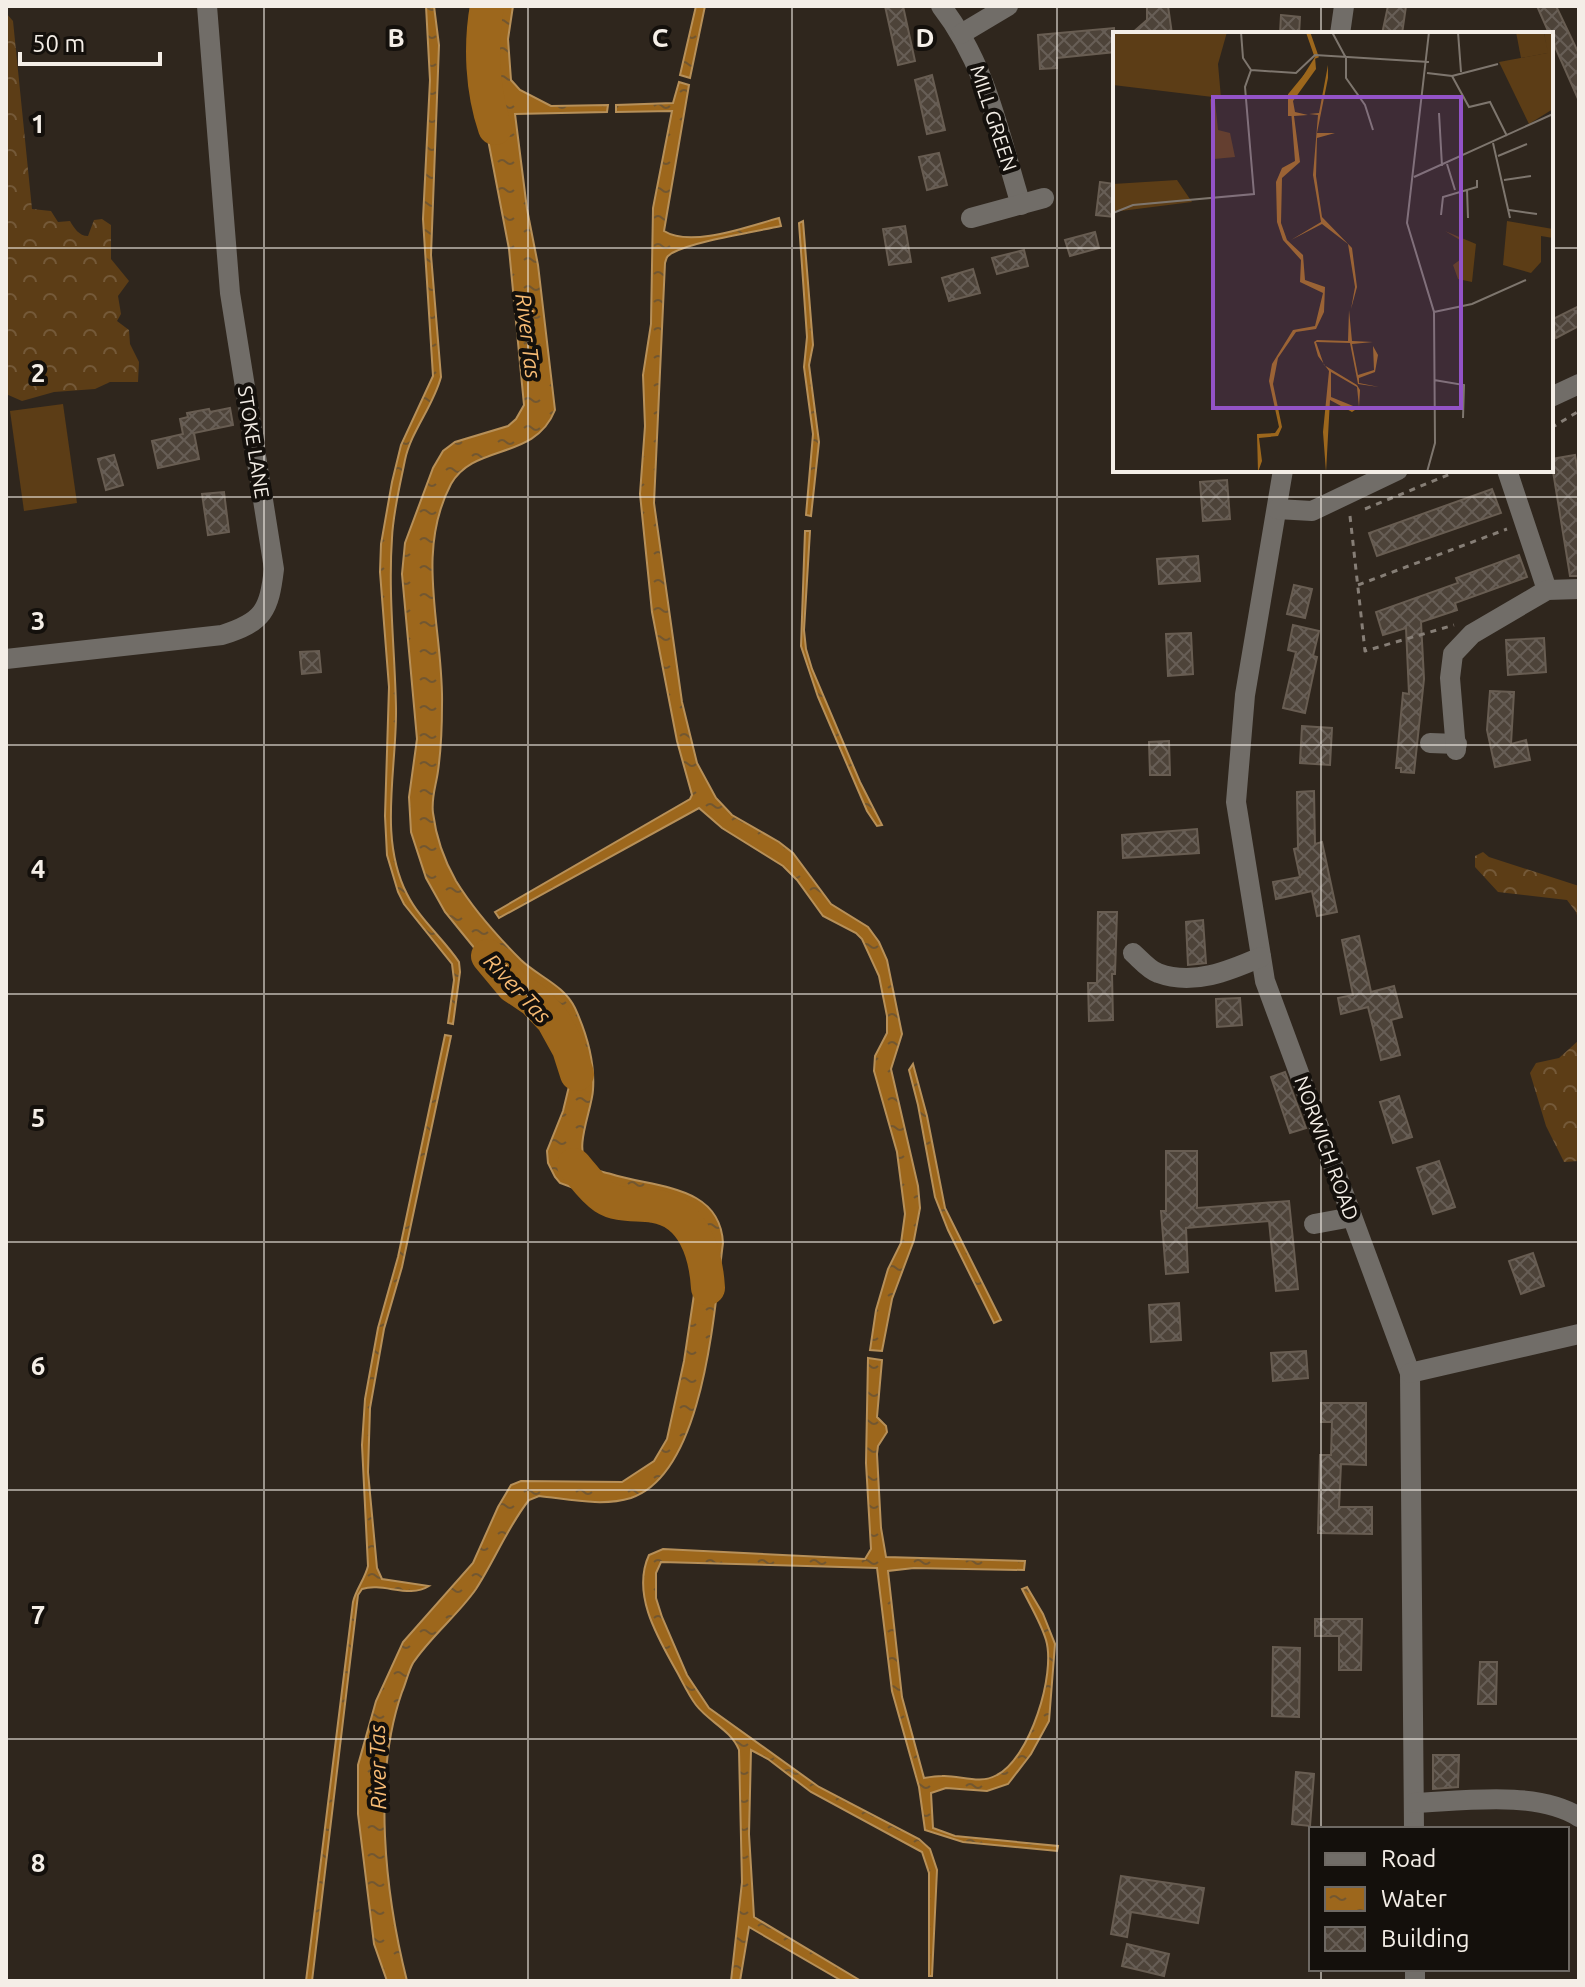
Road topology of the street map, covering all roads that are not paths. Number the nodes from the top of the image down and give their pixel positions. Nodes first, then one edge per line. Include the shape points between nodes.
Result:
1 (207, 6) edge
2 (941, 6) edge
3 (1008, 6) edge
4 (1344, 6) edge
5 (1340, 32) edge
6 (961, 34) junction
7 (1044, 198) dead end
8 (1021, 205) junction
9 (971, 218) dead end
10 (1579, 384) edge
11 (1553, 396) edge
12 (1283, 472) edge
13 (1394, 472) edge
14 (1508, 472) edge
15 (1277, 509) junction
16 (1579, 589) edge
17 (1547, 590) junction
18 (6, 659) edge
19 (1430, 743) dead end
20 (1133, 953) dead end
21 (1261, 957) junction
22 (1352, 1217) junction
23 (1314, 1224) dead end
24 (1579, 1334) edge
25 (1410, 1373) junction
26 (1414, 1803) junction
27 (1579, 1817) edge
28 (1414, 1827) edge

1 - 18 street, STOKE LANE via 230,293 274,569 270,600 259,618 222,635
2 - 6 street, MILL GREEN
3 - 6 street
4 - 5 street
6 - 8 street, MILL GREEN via 980,70
7 - 8 street
8 - 9 street
10 - 11 street
12 - 15 street, NORWICH ROAD
13 - 15 street via 1312,511
14 - 17 street
15 - 21 street, NORWICH ROAD via 1245,695 1236,802
16 - 17 street
17 - 19 street via 1472,634 1453,654 1450,678 1457,747
20 - 21 street via 1157,973 1196,978
21 - 22 street, NORWICH ROAD via 1265,981
22 - 23 street
22 - 25 street, NORWICH ROAD
24 - 25 street
25 - 26 street, NORWICH ROAD
26 - 27 street via 1533,1802
26 - 28 street, NORWICH ROAD

